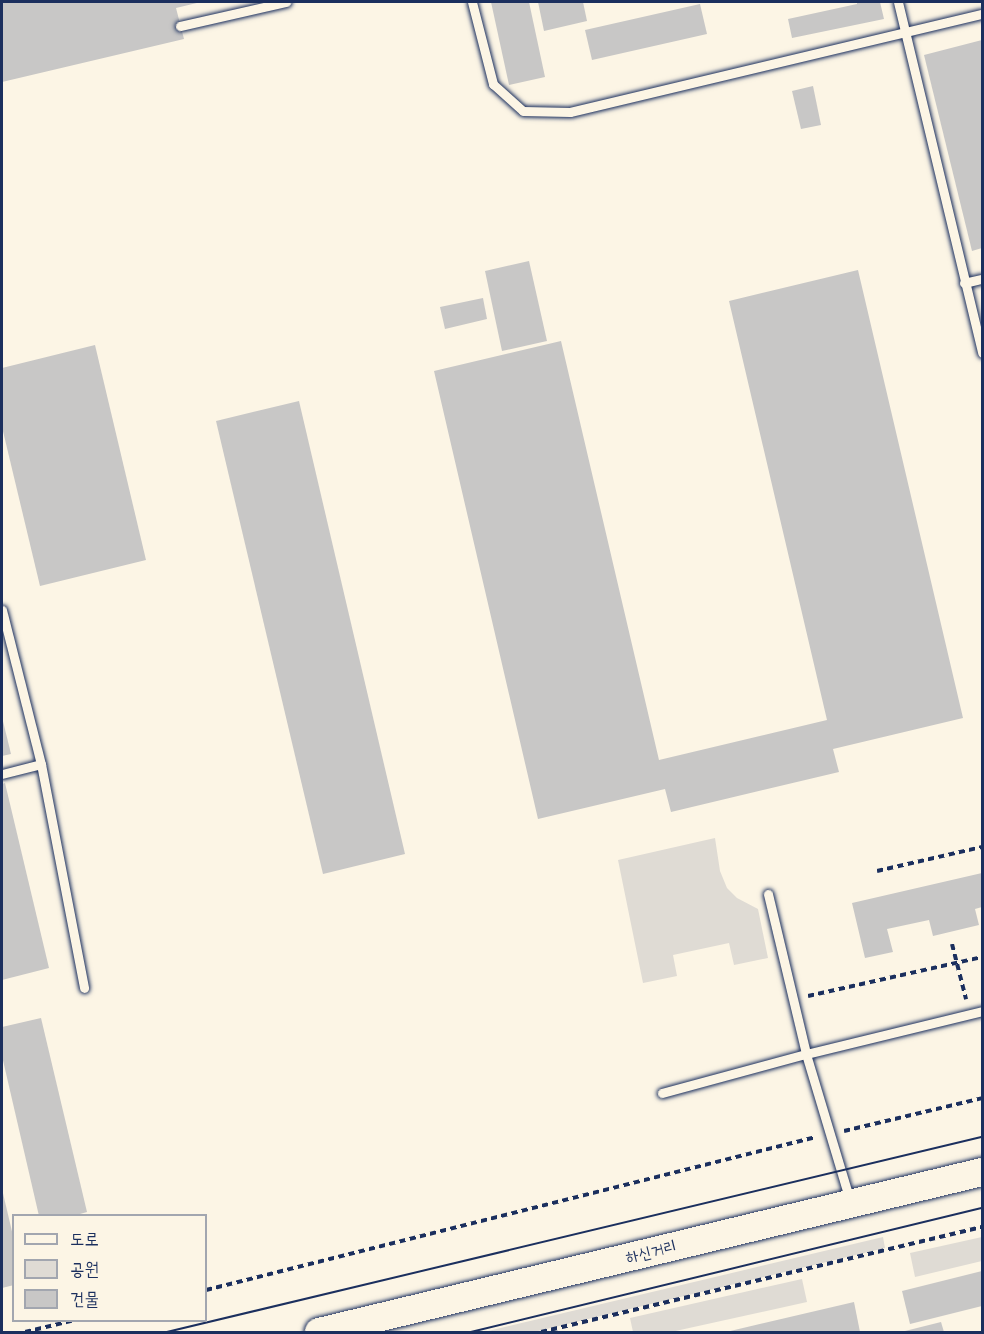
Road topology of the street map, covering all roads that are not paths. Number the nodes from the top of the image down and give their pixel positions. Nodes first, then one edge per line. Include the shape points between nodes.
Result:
1 (285, 2) edge
2 (472, 2) edge
3 (898, 2) edge
4 (982, 14) edge
5 (180, 26) dead end
6 (904, 32) junction
7 (982, 279) edge
8 (964, 283) junction
9 (982, 353) edge
10 (2, 610) edge
11 (41, 764) junction
12 (2, 774) edge
13 (768, 894) dead end
14 (84, 988) dead end
15 (982, 1011) edge
16 (807, 1054) junction
17 (662, 1093) dead end
18 (982, 1172) edge
19 (850, 1203) junction
20 (319, 1332) edge

1 - 5 lane
2 - 6 lane via 493,84 523,111 570,112
3 - 6 lane
4 - 6 lane
6 - 8 lane
7 - 8 lane
8 - 9 lane
10 - 11 lane
11 - 12 lane
11 - 14 lane
13 - 16 lane
15 - 16 lane
16 - 17 lane
16 - 19 lane
18 - 19 main road, 하신거리
19 - 20 main road, 하신거리

